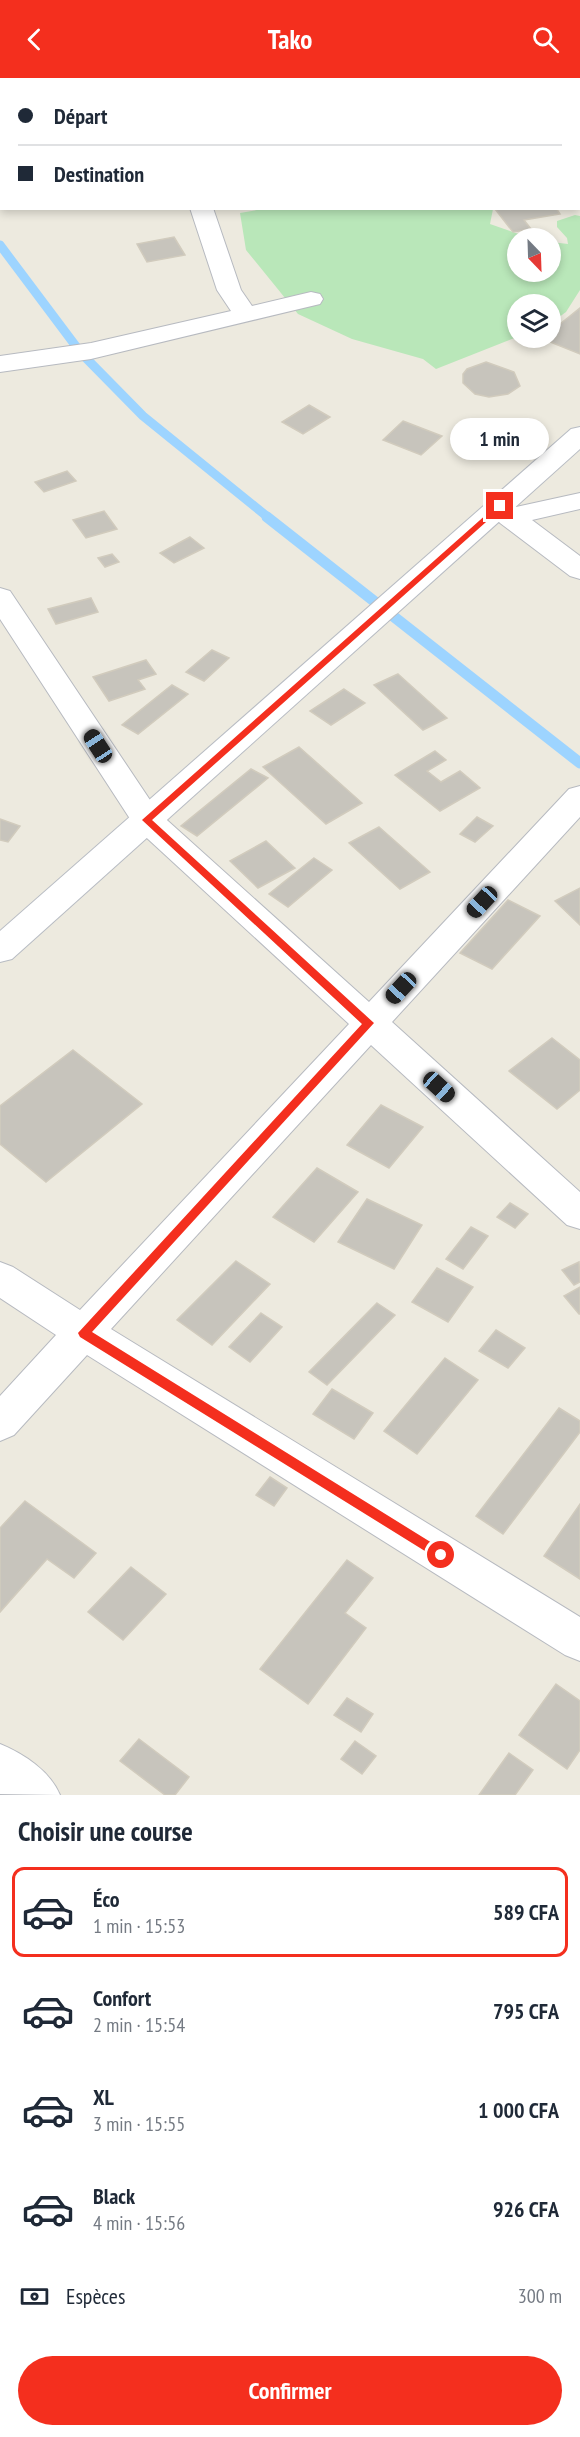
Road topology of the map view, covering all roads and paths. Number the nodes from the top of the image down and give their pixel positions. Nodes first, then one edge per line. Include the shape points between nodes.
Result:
1 (202, 210) edge
2 (311, 299) dead end
3 (246, 315) junction
4 (0, 364) edge
5 (580, 435) edge
6 (580, 501) edge
7 (505, 511) junction
8 (580, 570) edge
9 (0, 597) edge
10 (580, 797) edge
11 (147, 820) junction
12 (0, 950) edge
13 (369, 1023) junction
14 (580, 1214) edge
15 (0, 1278) edge
16 (84, 1333) junction
17 (0, 1423) edge
18 (580, 1641) edge
19 (0, 1766) edge
20 (38, 1795) edge

1 - 3 street via 229,290
2 - 3 street
3 - 4 street via 91,351
5 - 7 street
6 - 7 street
7 - 8 street
7 - 11 street
9 - 11 street
10 - 13 street
11 - 12 street
11 - 13 street
13 - 14 street
13 - 16 street
15 - 16 street
16 - 17 street
16 - 18 street
19 - 20 street

